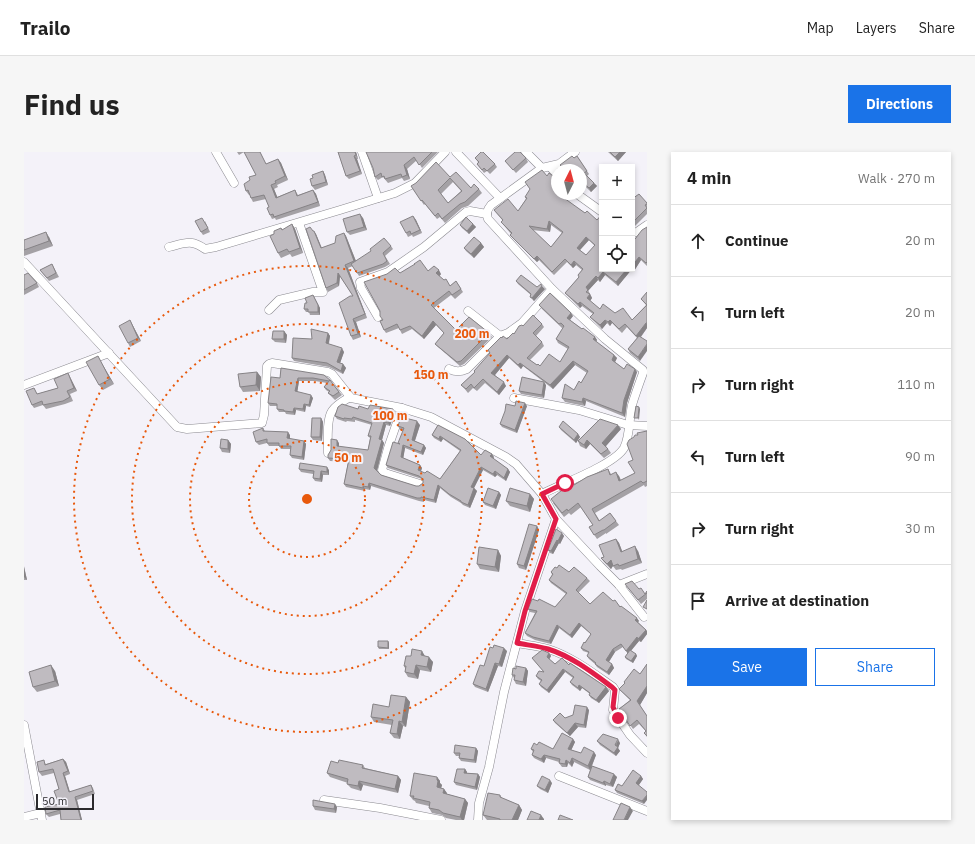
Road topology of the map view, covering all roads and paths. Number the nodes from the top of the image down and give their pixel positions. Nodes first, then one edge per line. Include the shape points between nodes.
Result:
1 (216, 152) edge
2 (362, 152) edge
3 (445, 152) edge
4 (456, 152) edge
5 (526, 152) edge
6 (575, 152) edge
7 (546, 167) junction
8 (551, 170) edge
9 (234, 183) dead end
10 (378, 198) junction
11 (500, 198) junction
12 (585, 200) edge
13 (599, 210) edge
14 (487, 214) junction
15 (299, 223) junction
16 (647, 225) edge
17 (635, 232) edge
18 (170, 247) dead end
19 (24, 262) edge
20 (552, 289) junction
21 (270, 310) dead end
22 (468, 311) dead end
23 (378, 317) edge
24 (500, 336) junction
25 (109, 353) junction
26 (449, 369) dead end
27 (24, 385) edge
28 (350, 397) junction
29 (514, 398) dead end
30 (402, 408) junction
31 (628, 425) junction
32 (647, 426) edge
33 (328, 453) edge
34 (420, 484) edge
35 (542, 494) junction
36 (556, 519) junction
37 (647, 574) edge
38 (619, 585) junction
39 (644, 617) dead end
40 (517, 643) junction
41 (24, 724) edge
42 (647, 753) edge
43 (559, 776) dead end
44 (324, 800) edge
45 (647, 811) edge
46 (24, 817) edge
47 (42, 817) edge
48 (441, 820) edge
49 (478, 820) edge

1 - 9 street
2 - 10 street
3 - 10 street via 416,183
4 - 11 street
5 - 7 street
6 - 7 street via 559,164
7 - 8 street
7 - 11 street
10 - 15 street
11 - 14 street via 491,205
12 - 13 street
14 - 20 street
14 - 23 street via 466,212 424,247 388,272 360,282
15 - 18 street via 216,247 205,249 191,242
15 - 21 street via 323,292 279,300
16 - 17 street
19 - 25 street
20 - 24 street via 522,324
20 - 31 street via 605,339 643,370
22 - 24 street
24 - 26 street via 467,369 461,372
25 - 27 street
25 - 28 street via 177,427 181,428 262,423 267,366 272,363 328,372
28 - 30 street
28 - 33 street via 330,413
29 - 31 street via 579,410
30 - 34 street via 382,470
30 - 35 street via 431,417 506,457 516,464
31 - 32 street
31 - 35 street via 627,440 620,453 602,466
35 - 36 street
36 - 38 street
36 - 40 street
37 - 38 street
38 - 39 street
40 - 42 street via 558,653 612,687 615,690 614,710
40 - 49 street via 504,692
41 - 47 street
43 - 45 street
44 - 48 street
46 - 47 street

